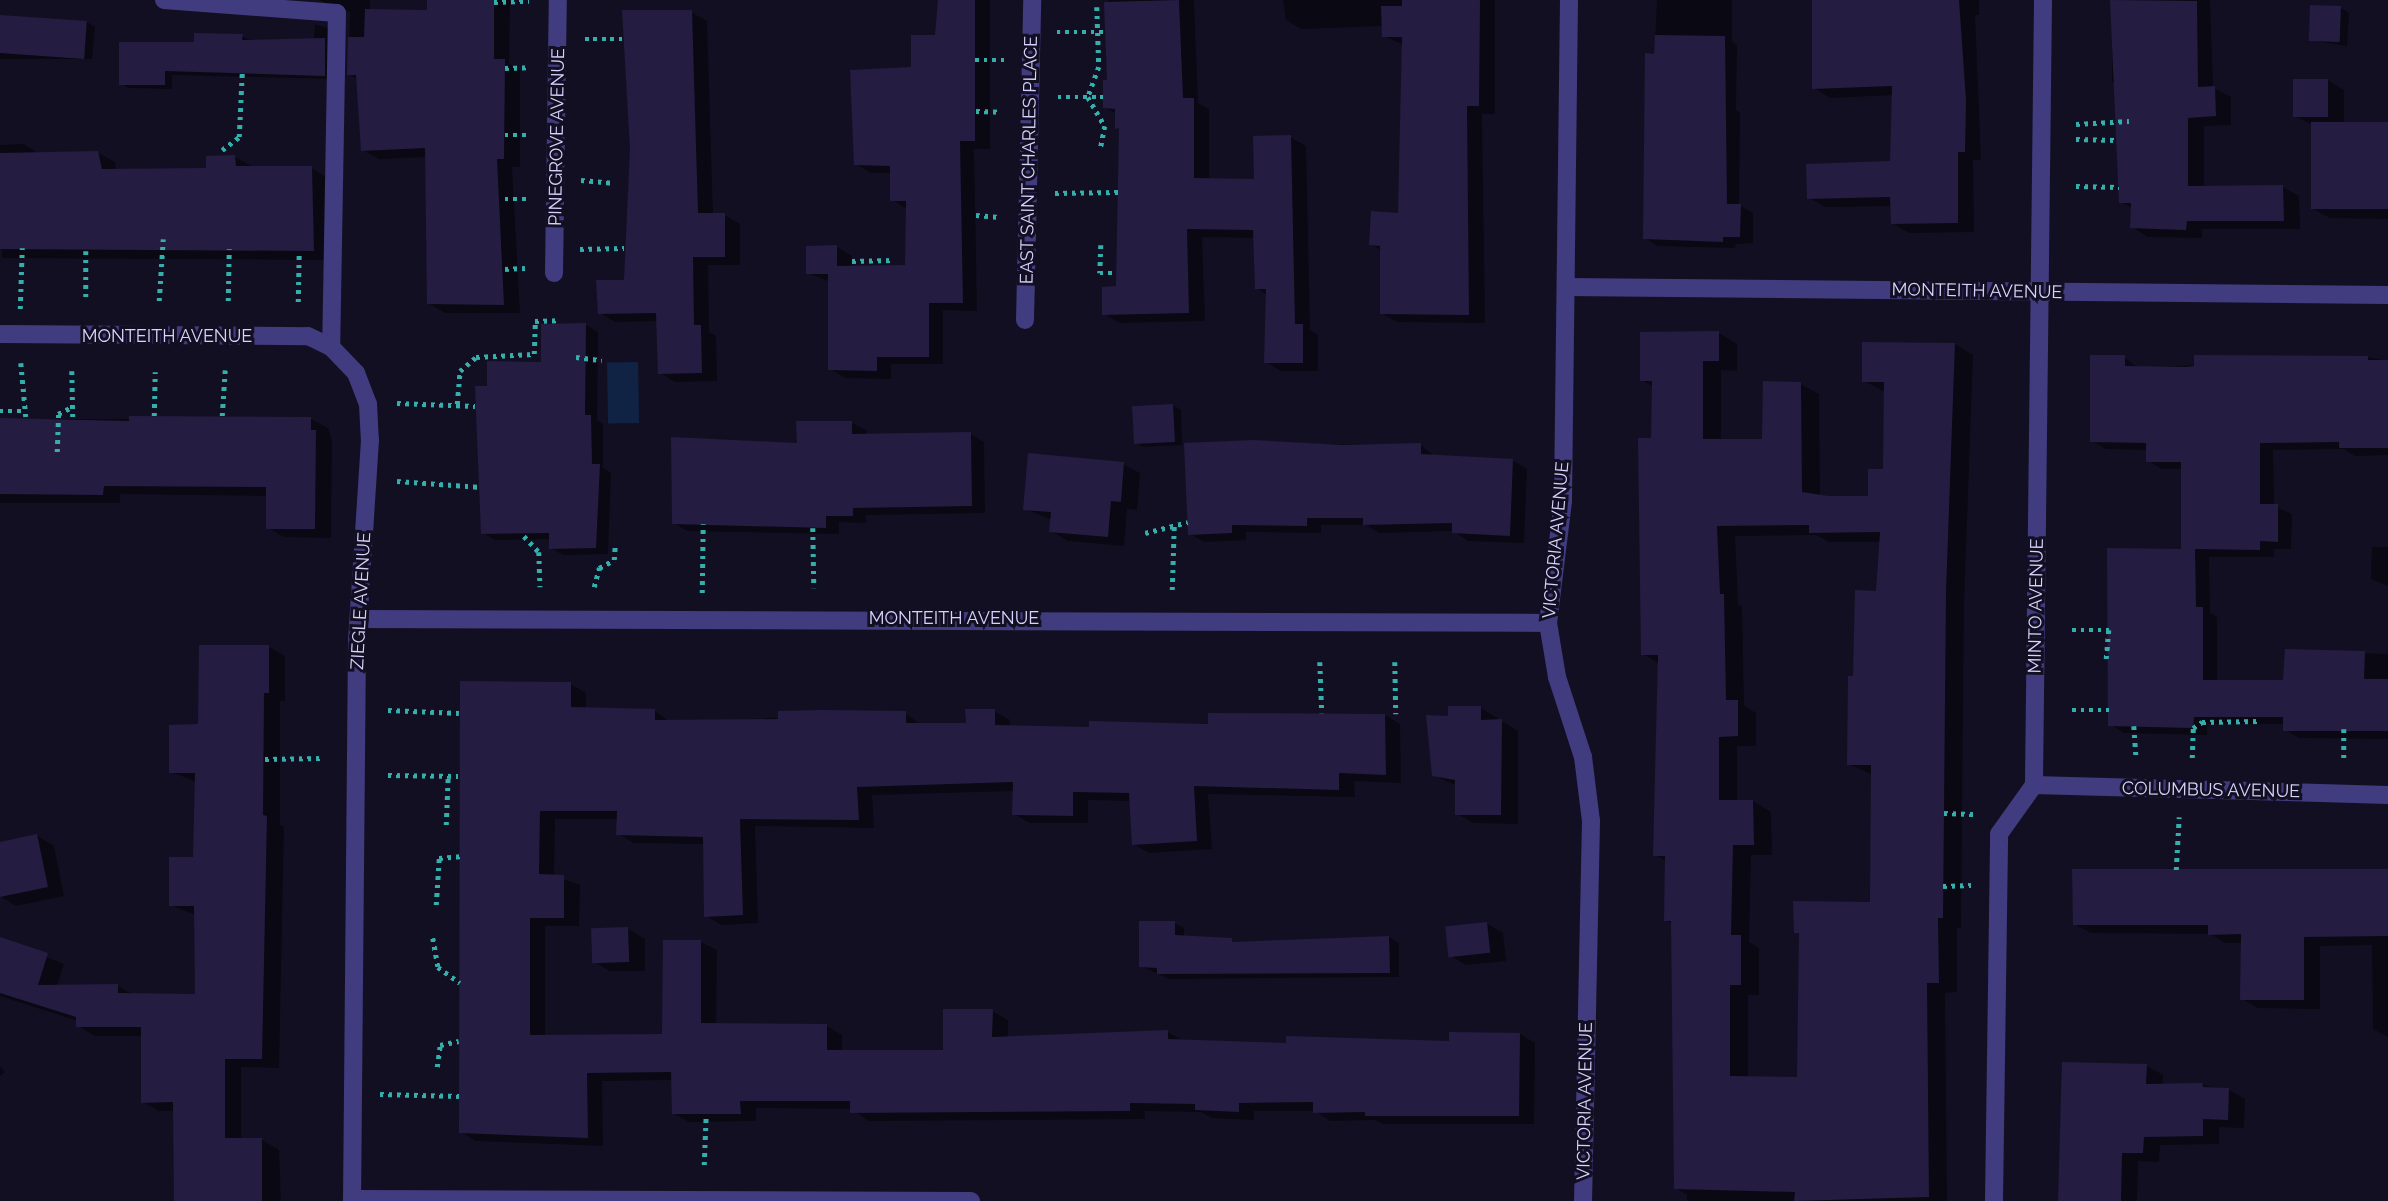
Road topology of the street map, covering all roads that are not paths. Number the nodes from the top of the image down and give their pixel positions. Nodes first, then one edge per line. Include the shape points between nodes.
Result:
1 (164, 0) edge
2 (558, 0) edge
3 (1032, 0) edge
4 (1569, 0) edge
5 (2043, 0) edge
6 (554, 273) dead end
7 (1566, 287) junction
8 (2039, 291) junction
9 (2388, 295) edge
10 (1025, 320) dead end
11 (0, 334) edge
12 (331, 347) junction
13 (359, 618) junction
14 (1548, 624) junction
15 (2034, 785) junction
16 (2388, 795) edge
17 (352, 1200) edge
18 (971, 1201) edge
19 (1583, 1201) edge
20 (1994, 1201) edge

1 - 12 street via 337,13
2 - 6 street, PINEGROVE AVENUE
3 - 10 street, EAST SAINT CHARLES PLACE
4 - 7 street, VICTORIA AVENUE
5 - 8 street, MINTO AVENUE
7 - 8 street, MONTEITH AVENUE
7 - 14 street, VICTORIA AVENUE via 1563,501
8 - 9 street, MONTEITH AVENUE
8 - 15 street, MINTO AVENUE
11 - 12 street, MONTEITH AVENUE via 308,336
12 - 13 street, ZIEGLE AVENUE via 356,373 368,404
13 - 14 street, MONTEITH AVENUE
13 - 17 street, ZIEGLE AVENUE
14 - 19 street, VICTORIA AVENUE via 1557,677 1583,757 1591,821
15 - 16 street, COLUMBUS AVENUE
15 - 20 street via 1999,834
17 - 18 street

